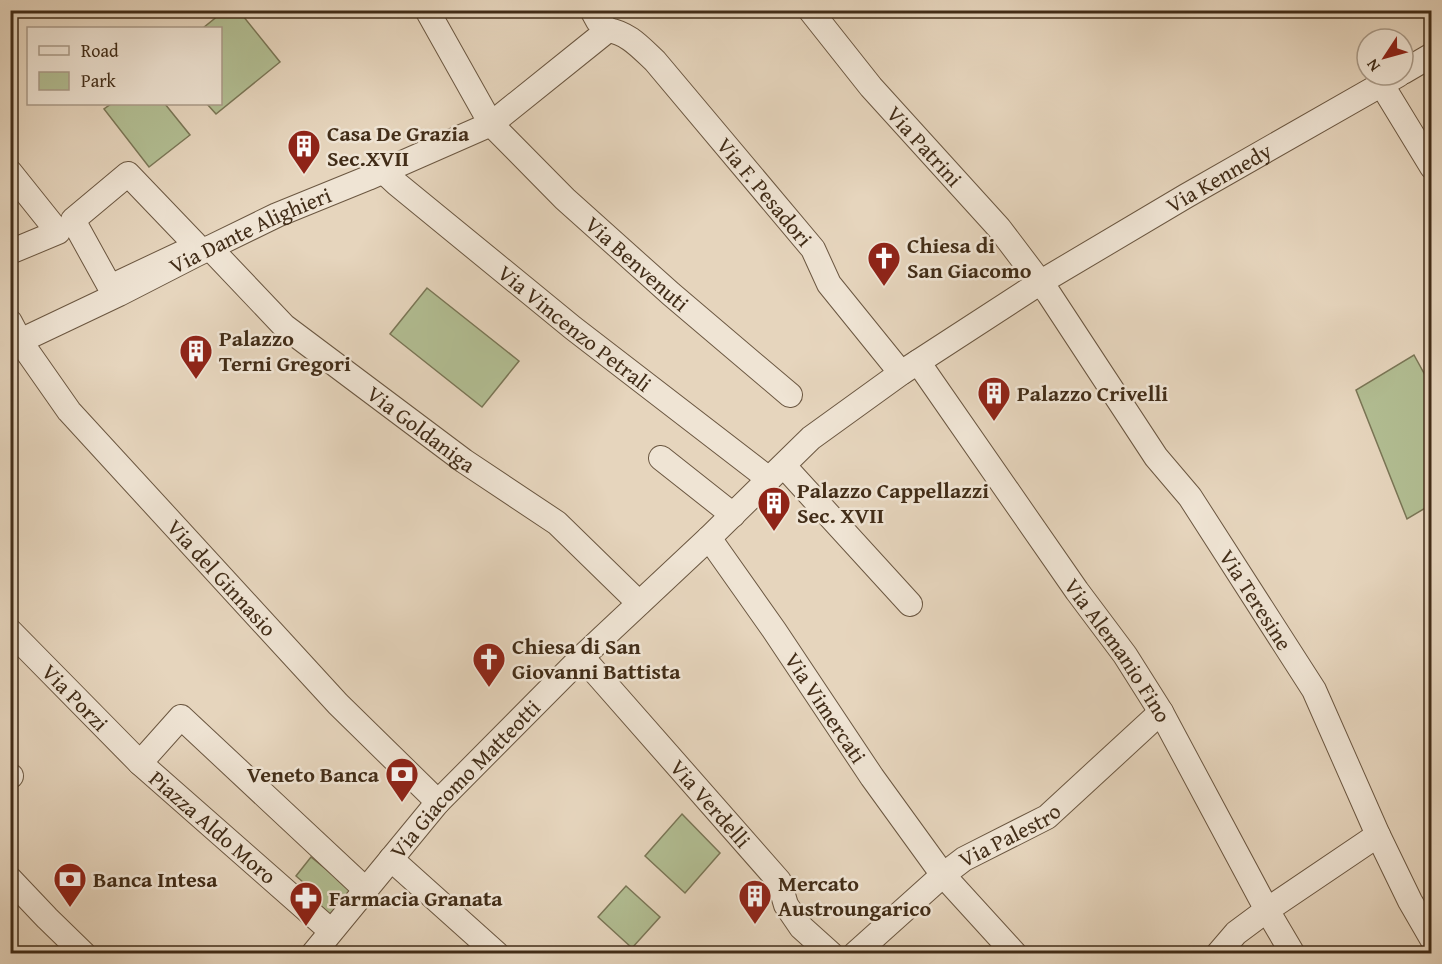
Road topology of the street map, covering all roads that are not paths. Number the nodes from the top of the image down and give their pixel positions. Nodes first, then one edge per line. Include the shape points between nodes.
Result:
1 (427, 10) edge
2 (592, 10) edge
3 (810, 10) edge
4 (608, 30) junction
5 (1431, 55) edge
6 (1415, 65) edge
7 (1378, 87) edge
8 (1393, 87) edge
9 (491, 123) junction
10 (1431, 167) edge
11 (384, 171) junction
12 (10, 172) edge
13 (203, 247) junction
14 (10, 252) edge
15 (1041, 282) junction
16 (14, 336) edge
17 (909, 367) junction
18 (790, 395) dead end
19 (661, 458) dead end
20 (776, 472) junction
21 (733, 515) junction
22 (709, 538) junction
23 (639, 603) junction
24 (910, 604) dead end
25 (10, 631) edge
26 (582, 657) junction
27 (1161, 712) junction
28 (140, 763) junction
29 (438, 802) junction
30 (1378, 835) junction
31 (391, 859) junction
32 (944, 875) junction
33 (10, 879) edge
34 (365, 889) junction
35 (1267, 910) junction
36 (331, 931) junction
37 (1431, 939) edge
38 (84, 954) edge
39 (313, 954) edge
40 (497, 954) edge
41 (831, 954) edge
42 (855, 954) edge
43 (1015, 954) edge
44 (1218, 954) edge
45 (1293, 954) edge

1 - 9 street
2 - 4 street
3 - 15 street, Via Patrini
4 - 9 street, Via Dante Alighieri
4 - 17 street, Via F. Pesadori via 631,38 655,61 813,249 829,284
5 - 6 street
7 - 15 street, Via Kennedy
8 - 10 street
9 - 11 street, Via Dante Alighieri
9 - 18 street, Via Benvenuti via 574,207
11 - 13 street, Via Dante Alighieri
11 - 20 street, Via Vincenzo Petrali via 573,328
12 - 14 street via 58,231
13 - 13 street, Via Goldaniga via 110,286 73,220 129,174
13 - 16 street, Via Dante Alighieri via 119,294
13 - 23 street, Via Goldaniga via 284,326 464,461 557,524
15 - 17 street, Via Kennedy
15 - 30 street, Via Teresine via 1156,457 1190,497 1314,690
16 - 29 street, Via del Ginnasio via 69,411 339,704
17 - 20 street, Via Giacomo Matteotti via 810,438
17 - 27 street, Via Alemanio Fino via 1125,655
19 - 21 street
20 - 21 street, Via Giacomo Matteotti
20 - 24 street
21 - 22 street, Via Giacomo Matteotti
22 - 23 street, Via Giacomo Matteotti
22 - 32 street, Via Vimercati via 872,777
23 - 26 street, Via Giacomo Matteotti
25 - 28 street, Via Porzi
26 - 29 street, Via Giacomo Matteotti
26 - 41 street, Via Verdelli via 779,882 786,905 801,927
27 - 32 street, Via Palestro via 1047,817 964,859
27 - 35 street, Via Alemanio Fino
28 - 34 street, Piazza Aldo Moro via 181,717
28 - 36 street, Piazza Aldo Moro
29 - 31 street, Via Giacomo Matteotti
30 - 35 street
30 - 37 street, Via Teresine
31 - 34 street, Via Giacomo Matteotti
31 - 40 street
32 - 42 street, Via Palestro
32 - 43 street, Via Vimercati
33 - 38 street
34 - 36 street, Via Giacomo Matteotti
35 - 44 street via 1236,933
35 - 45 street, Via Alemanio Fino
36 - 39 street, Via Giacomo Matteotti

